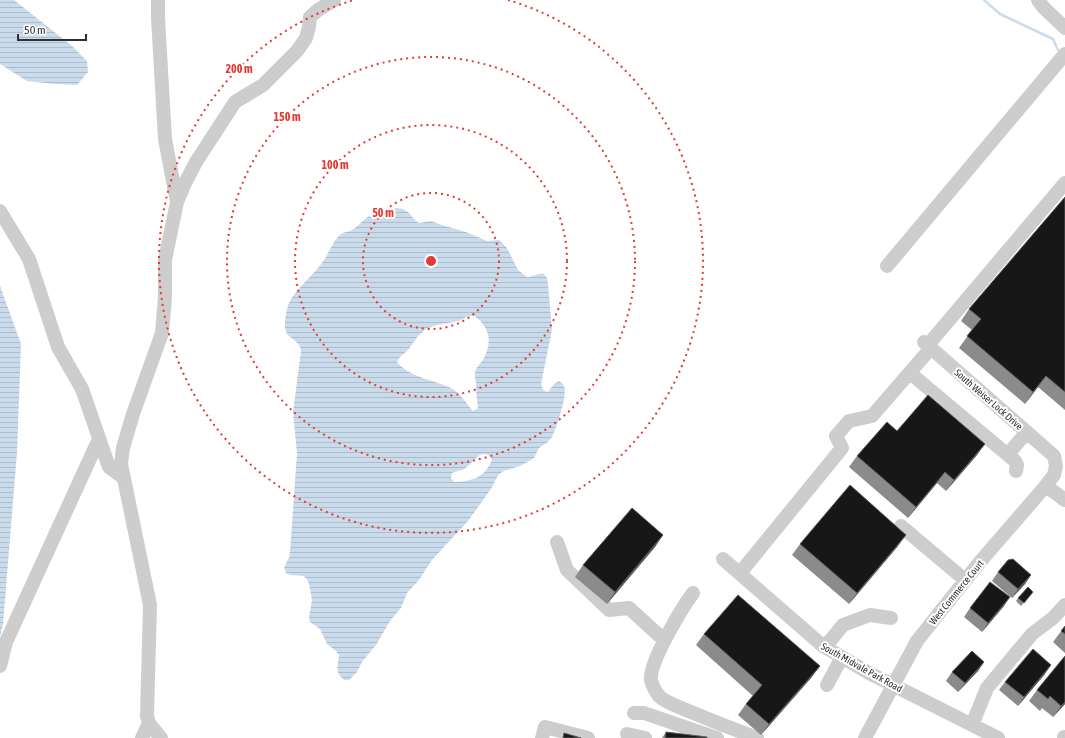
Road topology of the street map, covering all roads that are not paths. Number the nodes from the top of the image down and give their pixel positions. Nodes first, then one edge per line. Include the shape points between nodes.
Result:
1 (158, 0) edge
2 (334, 0) edge
3 (1038, 0) edge
4 (1065, 28) edge
5 (1065, 54) edge
6 (1065, 183) edge
7 (177, 202) junction
8 (0, 211) edge
9 (887, 266) dead end
10 (928, 345) junction
11 (910, 373) junction
12 (1027, 432) junction
13 (99, 439) junction
14 (1008, 454) junction
15 (1060, 461) edge
16 (1016, 471) dead end
17 (124, 478) junction
18 (1046, 486) junction
19 (1065, 501) edge
20 (1065, 505) edge
21 (901, 526) dead end
22 (557, 542) dead end
23 (723, 558) dead end
24 (740, 573) junction
25 (965, 580) junction
26 (693, 593) dead end
27 (1065, 605) edge
28 (891, 618) dead end
29 (664, 640) junction
30 (825, 648) junction
31 (842, 657) junction
32 (0, 666) edge
33 (827, 685) dead end
34 (894, 685) junction
35 (634, 713) dead end
36 (149, 723) junction
37 (972, 725) junction
38 (627, 734) dead end
39 (142, 738) edge
40 (161, 738) edge
41 (542, 738) edge
42 (588, 738) edge
43 (645, 738) edge
44 (717, 738) edge
45 (757, 738) edge
46 (866, 738) edge
47 (998, 738) edge

1 - 7 street via 165,139
2 - 7 street via 310,17 306,38 297,51 263,84 235,102 196,162
3 - 4 street
5 - 9 street
6 - 10 street
7 - 17 street via 165,260 162,334 123,448 121,464
8 - 13 street via 29,259 58,347 82,389
10 - 11 street
10 - 12 street, South Weiser Lock Drive
11 - 14 street
11 - 24 street via 872,416 849,421 836,436 842,448
12 - 14 street
12 - 15 street, South Weiser Lock Drive
13 - 17 street via 109,467
13 - 32 street via 6,642
14 - 16 street via 1017,465
15 - 18 street, West Commerce Court
17 - 36 street via 150,605 147,716
18 - 19 street
18 - 25 street, West Commerce Court
19 - 20 street
21 - 25 street
22 - 29 street via 567,570 609,610 629,608
23 - 24 street, South Midvale Park Road
24 - 30 street, South Midvale Park Road
25 - 34 street, West Commerce Court via 917,641
26 - 29 street
27 - 37 street via 1032,634 987,688
28 - 30 street via 870,615 843,625
29 - 45 street via 652,670 651,680 660,696 704,718
30 - 31 street, South Midvale Park Road
31 - 33 street
31 - 34 street, South Midvale Park Road
34 - 37 street, South Midvale Park Road
34 - 46 street, West Commerce Court
35 - 44 street via 644,713
36 - 39 street
36 - 40 street
37 - 47 street, South Midvale Park Road
38 - 43 street
41 - 42 street via 545,727

